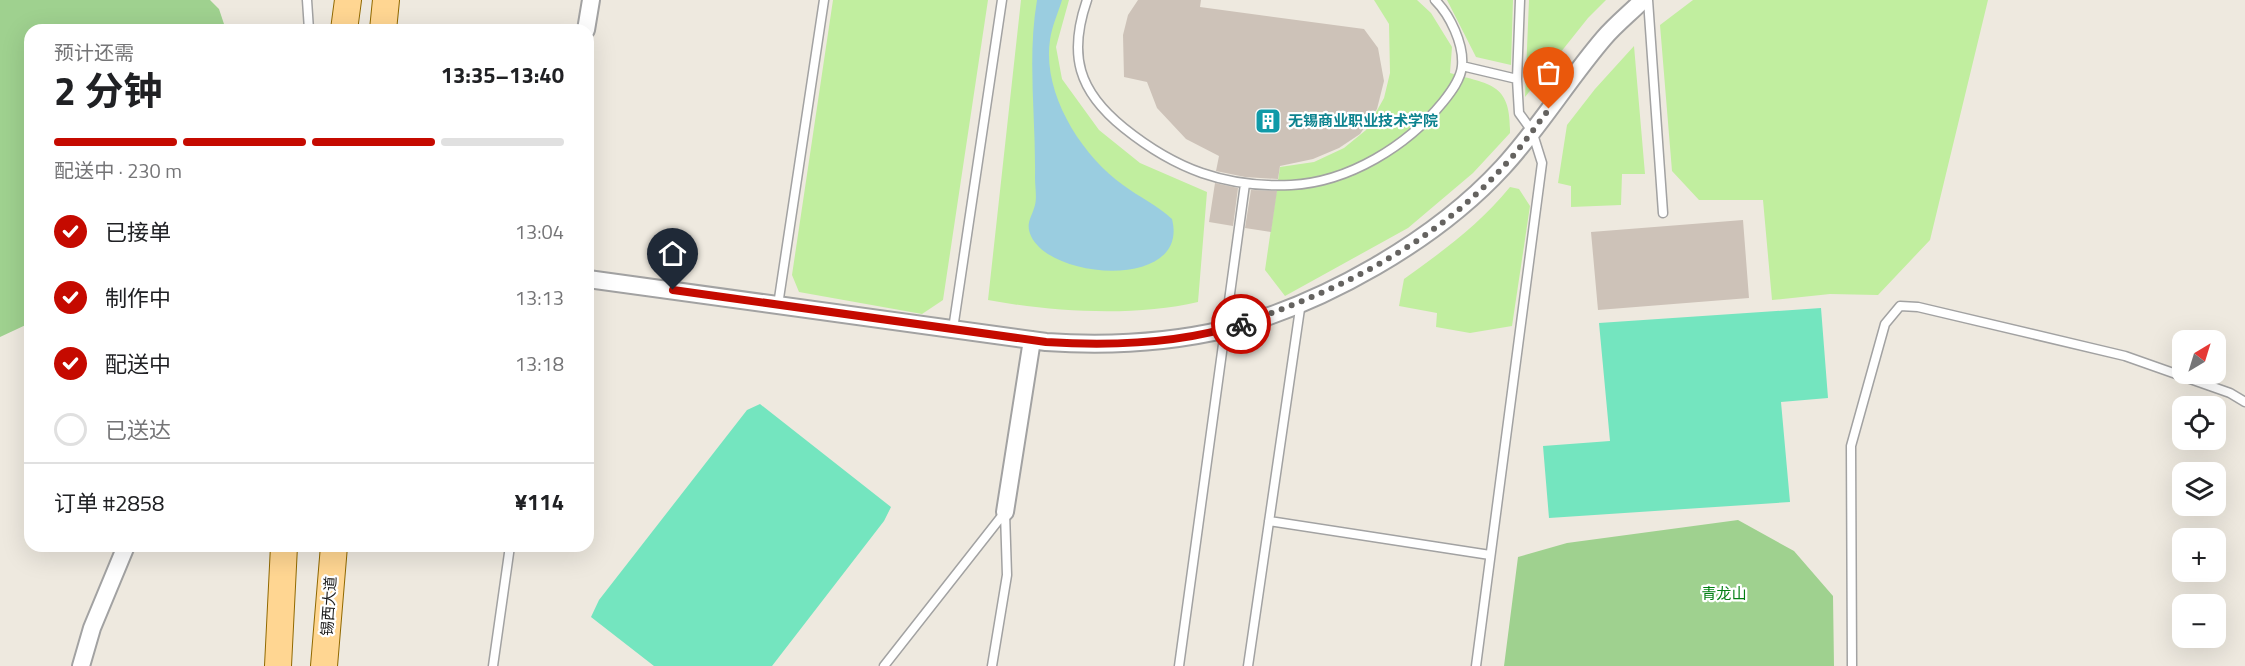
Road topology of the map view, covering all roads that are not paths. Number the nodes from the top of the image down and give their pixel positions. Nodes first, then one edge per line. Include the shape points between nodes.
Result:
1 (307, 0) edge
2 (348, 0) edge
3 (386, 0) edge
4 (591, 0) edge
5 (824, 0) edge
6 (1002, 0) edge
7 (1087, 0) edge
8 (1435, 0) edge
9 (1520, 0) edge
10 (1643, 0) edge
11 (1648, 0) edge
12 (309, 24) edge
13 (345, 24) edge
14 (384, 24) edge
15 (587, 24) edge
16 (1462, 66) junction
17 (1517, 79) junction
18 (1532, 131) junction
19 (1245, 184) junction
20 (1663, 213) dead end
21 (594, 280) edge
22 (1301, 302) junction
23 (778, 305) junction
24 (953, 329) junction
25 (1227, 329) junction
26 (1032, 340) junction
27 (2245, 402) edge
28 (1005, 512) junction
29 (1269, 521) junction
30 (124, 552) edge
31 (284, 552) edge
32 (333, 552) edge
33 (509, 552) edge
34 (1490, 555) junction
35 (81, 666) edge
36 (278, 666) edge
37 (324, 666) edge
38 (493, 666) edge
39 (884, 666) edge
40 (992, 666) edge
41 (1179, 666) edge
42 (1248, 666) edge
43 (1476, 666) edge
44 (1852, 666) edge

1 - 12 lane
2 - 13 main road
3 - 14 main road
4 - 15 street
5 - 23 lane
6 - 24 lane
7 - 19 lane via 1078,39 1078,62 1083,82 1097,104 1171,162 1209,177
8 - 16 lane via 1456,33
9 - 17 lane
10 - 18 street via 1605,37
11 - 20 lane
16 - 17 lane
16 - 19 lane via 1453,90 1435,111 1389,150 1363,165 1328,179
17 - 18 lane via 1519,112
18 - 22 street via 1502,168 1425,236 1379,265
18 - 34 lane via 1542,163
19 - 25 lane
21 - 23 street
22 - 25 street
22 - 29 lane
23 - 24 street
24 - 26 street
25 - 26 street via 1092,345
25 - 41 lane
26 - 28 street
27 - 44 lane via 2230,393 2125,356 1900,306 1885,324 1851,446
28 - 39 lane
28 - 40 lane via 1007,575
29 - 34 lane
29 - 42 lane
30 - 35 street
31 - 36 main road
32 - 37 main road, 锡西大道
33 - 38 lane
34 - 43 lane

